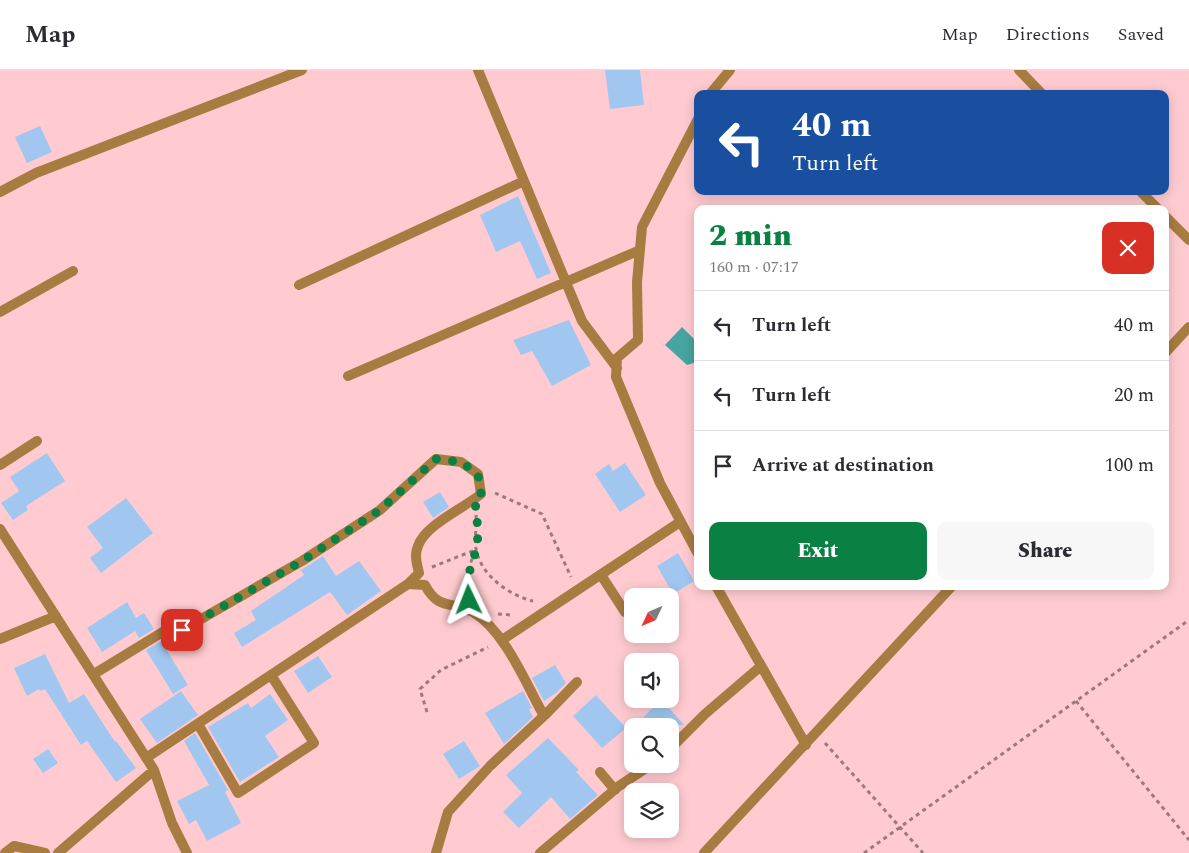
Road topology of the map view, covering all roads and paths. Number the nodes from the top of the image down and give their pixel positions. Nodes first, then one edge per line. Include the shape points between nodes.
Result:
1 (302, 70) edge
2 (478, 70) edge
3 (730, 70) edge
4 (1018, 70) edge
5 (713, 90) edge
6 (1038, 90) edge
7 (694, 127) edge
8 (524, 181) junction
9 (0, 192) edge
10 (1144, 195) edge
11 (1154, 205) edge
12 (1169, 220) edge
13 (1189, 240) edge
14 (640, 250) junction
15 (73, 272) dead end
16 (566, 280) junction
17 (299, 285) dead end
18 (0, 312) edge
19 (1189, 327) edge
20 (1169, 349) edge
21 (617, 368) junction
22 (348, 376) dead end
23 (37, 441) dead end
24 (0, 465) edge
25 (480, 487) junction
26 (475, 499) junction
27 (680, 522) junction
28 (0, 529) edge
29 (694, 547) edge
30 (476, 550) junction
31 (419, 573) junction
32 (601, 575) junction
33 (591, 582) junction
34 (408, 584) junction
35 (718, 590) edge
36 (948, 590) edge
37 (553, 607) junction
38 (624, 609) edge
39 (472, 612) junction
40 (56, 616) junction
41 (537, 617) junction
42 (1189, 620) edge
43 (0, 639) edge
44 (502, 640) junction
45 (761, 666) junction
46 (94, 674) junction
47 (271, 675) junction
48 (577, 682) dead end
49 (1076, 701) junction
50 (427, 712) dead end
51 (544, 716) junction
52 (198, 724) junction
53 (816, 734) junction
54 (679, 740) edge
55 (806, 746) junction
56 (146, 758) junction
57 (154, 770) junction
58 (600, 772) dead end
59 (639, 773) edge
60 (614, 790) junction
61 (901, 826) junction
62 (1189, 840) edge
63 (5, 853) edge
64 (45, 853) edge
65 (58, 853) edge
66 (187, 853) edge
67 (436, 853) edge
68 (540, 853) edge
69 (704, 853) edge
70 (864, 853) edge
71 (923, 853) edge

1 - 9 street via 36,173
2 - 8 street
3 - 5 street
4 - 6 street
7 - 14 street via 642,227
8 - 16 street
8 - 17 street
10 - 11 street
12 - 13 street
14 - 16 street
14 - 21 street via 638,340 618,358
15 - 18 street
16 - 21 street via 582,321
16 - 22 street
19 - 20 street
21 - 27 street via 616,377 660,483
23 - 24 street
25 - 26 street via 481,494
25 - 33 path via 542,514 570,577
25 - 46 street via 478,474 461,462 436,459 380,510 302,561 182,630 166,630
26 - 30 path
26 - 31 street via 427,531 417,551
27 - 29 street
27 - 32 street
28 - 40 street
30 - 31 path
30 - 37 path via 487,575 519,598
30 - 39 path via 466,589
31 - 34 street
32 - 33 street
32 - 38 street
33 - 37 street
34 - 39 street via 425,585 430,596 446,605
34 - 47 street
35 - 45 street
36 - 53 street
37 - 41 street
39 - 41 path
39 - 44 street
40 - 43 street
40 - 46 street
41 - 44 street
42 - 49 path
44 - 50 path via 441,670 420,689
44 - 51 street
45 - 54 street
45 - 55 street
46 - 56 street
47 - 52 street
47 - 52 street via 314,743 238,793
48 - 51 street
49 - 61 path
49 - 62 path
51 - 67 street via 490,766 448,812
52 - 56 street
53 - 55 street
53 - 61 path
55 - 69 street
56 - 57 street
57 - 65 street
57 - 66 street via 172,824
58 - 60 street
59 - 60 street
60 - 68 street
61 - 70 path
61 - 71 path
63 - 64 street via 14,846

